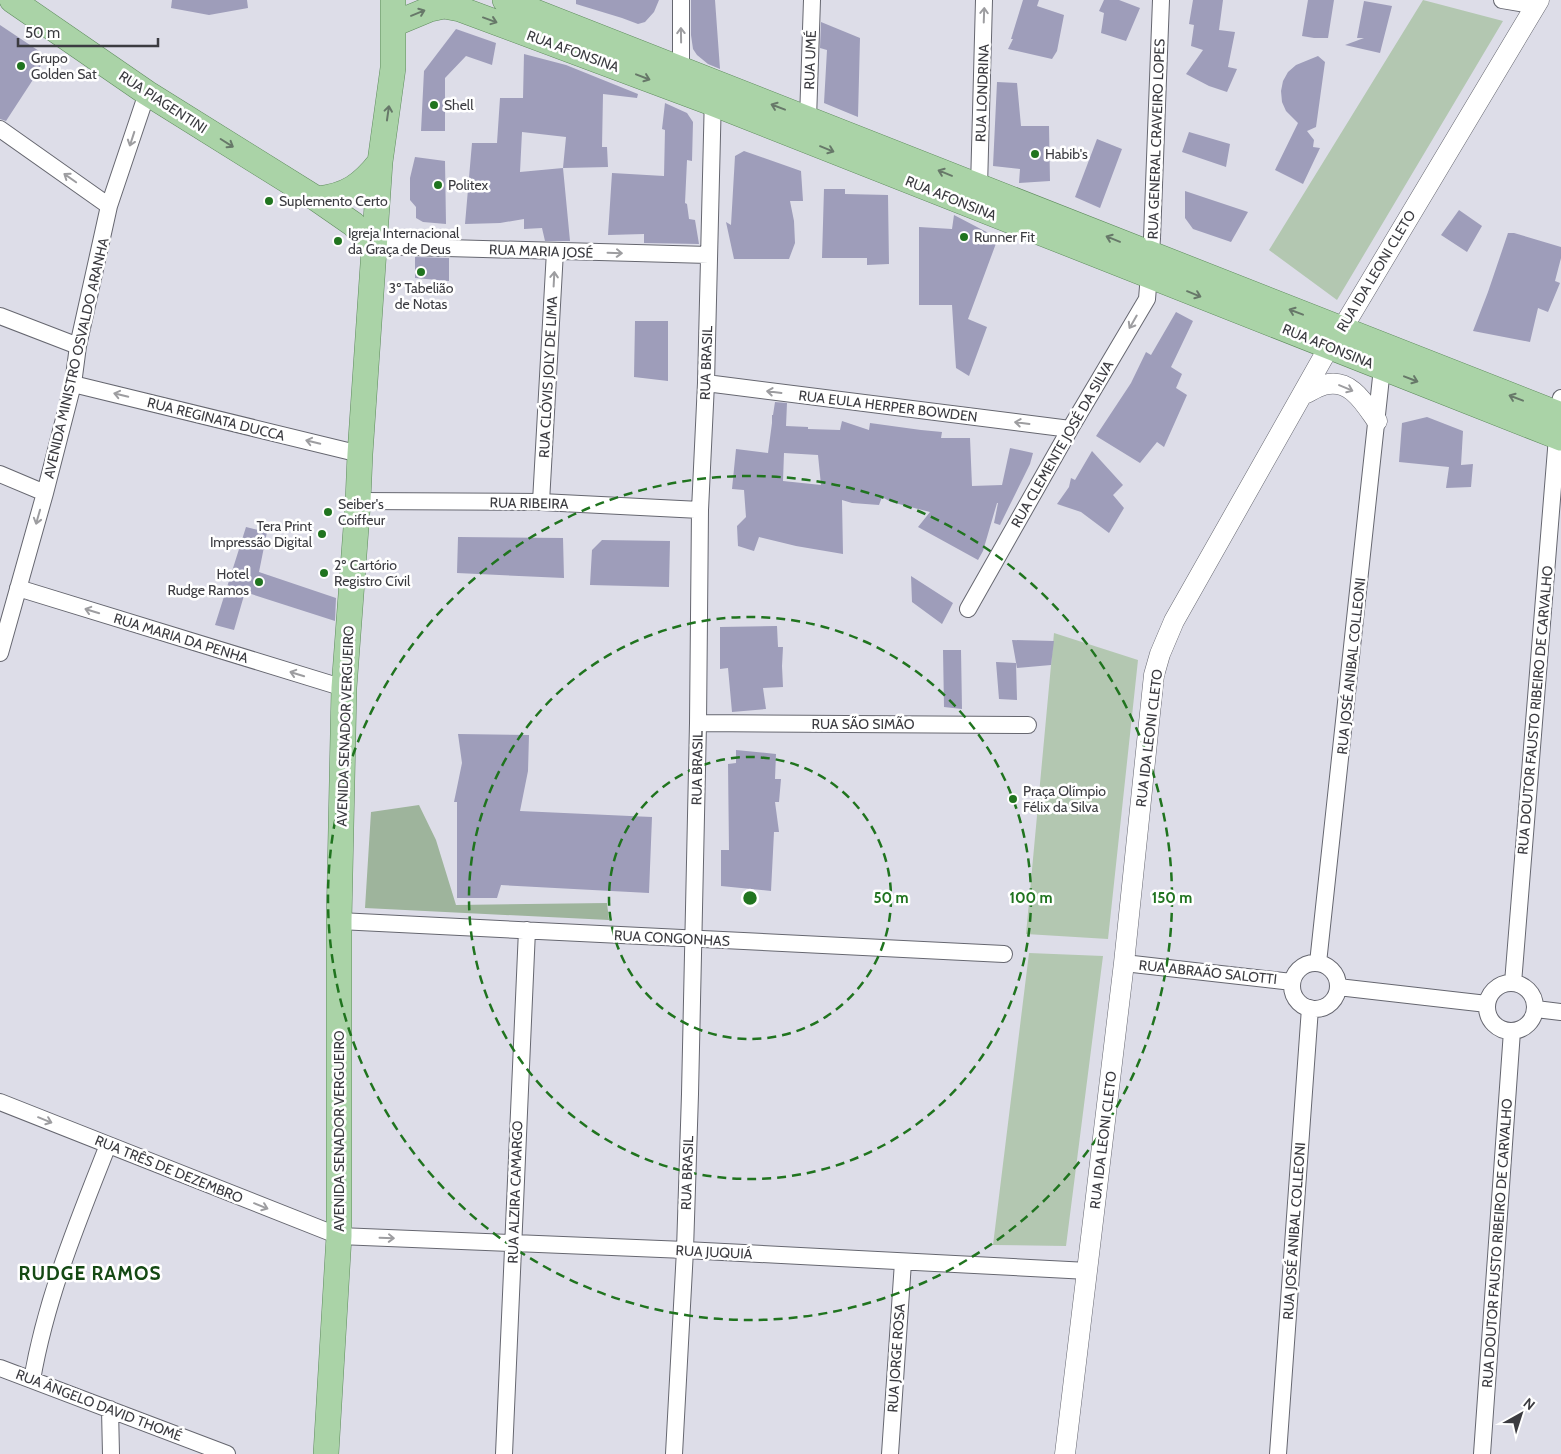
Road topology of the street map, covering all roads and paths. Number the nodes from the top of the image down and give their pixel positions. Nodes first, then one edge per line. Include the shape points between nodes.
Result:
1 (12, 0) edge
2 (505, 0) edge
3 (680, 0) edge
4 (812, 0) edge
5 (984, 0) edge
6 (1161, 0) edge
7 (1502, 0) edge
8 (1538, 3) edge
9 (394, 12) edge
10 (681, 69) junction
11 (147, 93) junction
12 (713, 93) junction
13 (808, 119) junction
14 (0, 129) edge
15 (380, 162) junction
16 (979, 186) junction
17 (317, 199) junction
18 (110, 206) junction
19 (374, 246) junction
20 (555, 251) junction
21 (709, 255) junction
22 (1150, 266) junction
23 (0, 316) edge
24 (1336, 338) junction
25 (78, 346) junction
26 (1382, 368) junction
27 (706, 383) junction
28 (73, 384) junction
29 (1302, 395) junction
30 (1559, 420) edge
31 (1377, 421) junction
32 (1070, 430) junction
33 (360, 454) junction
34 (0, 474) edge
35 (45, 493) junction
36 (358, 501) junction
37 (541, 502) junction
38 (700, 510) junction
39 (18, 588) junction
40 (968, 609) dead end
41 (0, 653) edge
42 (344, 688) junction
43 (698, 723) junction
44 (1028, 725) dead end
45 (339, 920) junction
46 (527, 930) junction
47 (694, 939) junction
48 (1004, 954) dead end
49 (1124, 963) junction
50 (1318, 963) junction
51 (1292, 982) junction
52 (1513, 983) junction
53 (1338, 987) junction
54 (1487, 1004) junction
55 (1310, 1008) junction
56 (1536, 1009) junction
57 (1561, 1012) edge
58 (1512, 1031) junction
59 (0, 1102) edge
60 (108, 1145) junction
61 (339, 1236) junction
62 (513, 1243) junction
63 (685, 1250) junction
64 (902, 1262) junction
65 (1088, 1271) junction
66 (0, 1368) edge
67 (32, 1380) junction
68 (110, 1409) junction
69 (111, 1454) edge
70 (226, 1454) edge
71 (326, 1454) edge
72 (504, 1454) edge
73 (674, 1454) edge
74 (890, 1454) edge
75 (1065, 1454) edge
76 (1278, 1454) edge
77 (1482, 1454) edge

1 - 11 main road, RUA PIAGENTINI
2 - 10 main road, RUA AFONSINA
10 -> 3 street
4 - 13 street, RUA UMÉ
16 -> 5 street, RUA LONDRINA
6 - 22 street, RUA GENERAL CRAVEIRO LOPES
7 - 8 street
8 - 24 street, RUA IDA LEONI CLETO
9 -> 12 main road, RUA AFONSINA via 444,6 460,9
15 -> 9 main road, AVENIDA SENADOR VERGUEIRO via 393,68
10 - 12 main road, RUA AFONSINA
11 -> 17 main road, RUA PIAGENTINI
11 -> 18 street, AVENIDA MINISTRO OSVALDO ARANHA
13 -> 12 main road, RUA AFONSINA
12 - 21 street, RUA BRASIL
12 -> 22 main road, RUA AFONSINA
16 -> 13 main road, RUA AFONSINA
18 -> 14 street
15 - 17 main road via 370,175 346,193
15 - 19 main road, AVENIDA SENADOR VERGUEIRO
22 -> 16 main road, RUA AFONSINA
17 - 19 main road, RUA PIAGENTINI via 353,224
18 - 25 street, AVENIDA MINISTRO OSVALDO ARANHA
19 - 20 street, RUA MARIA JOSÉ
19 - 33 main road, AVENIDA SENADOR VERGUEIRO
20 -> 21 street, RUA MARIA JOSÉ
37 -> 20 street, RUA CLÓVIS JOLY DE LIMA
21 - 27 street, RUA BRASIL
22 - 24 main road, RUA AFONSINA
22 -> 32 street, RUA CLEMENTE JOSÉ DA SILVA via 1146,299
23 - 25 street
24 - 26 main road, RUA AFONSINA
24 - 29 street, RUA IDA LEONI CLETO
30 -> 24 main road, RUA AFONSINA
25 - 28 street, AVENIDA MINISTRO OSVALDO ARANHA
26 -> 30 main road, RUA AFONSINA
26 - 31 street, RUA JOSÉ ANIBAL COLLEONI
32 -> 27 street, RUA EULA HERPER BOWDEN
27 - 38 street, RUA BRASIL
33 -> 28 street, RUA REGINATA DUCCA
28 - 35 street, AVENIDA MINISTRO OSVALDO ARANHA
29 -> 31 street via 1324,385 1344,386 1353,390
29 - 49 street, RUA IDA LEONI CLETO via 1174,622 1160,654 1154,675
30 - 52 street, RUA DOUTOR FAUSTO RIBEIRO DE CARVALHO
31 - 50 street, RUA JOSÉ ANIBAL COLLEONI
32 - 40 street, RUA CLEMENTE JOSÉ DA SILVA
33 - 36 main road, AVENIDA SENADOR VERGUEIRO
34 - 35 street
35 -> 39 street, AVENIDA MINISTRO OSVALDO ARANHA
36 - 37 street, RUA RIBEIRA
36 - 42 main road, AVENIDA SENADOR VERGUEIRO
37 - 38 street, RUA RIBEIRA
38 - 43 street, RUA BRASIL
39 - 41 street, AVENIDA MINISTRO OSVALDO ARANHA
42 -> 39 street, RUA MARIA DA PENHA
42 - 45 main road, AVENIDA SENADOR VERGUEIRO
43 - 44 street, RUA SÃO SIMÃO
43 - 47 street, RUA BRASIL
45 - 46 street, RUA CONGONHAS
45 - 61 main road, AVENIDA SENADOR VERGUEIRO
46 - 47 street, RUA CONGONHAS
46 - 62 street, RUA ALZIRA CAMARGO
47 - 48 street, RUA CONGONHAS
47 - 63 street, RUA BRASIL
49 - 51 street, RUA ABRAÃO SALOTTI
49 - 65 street, RUA IDA LEONI CLETO
50 - 51 street via 1301,967
50 - 53 street via 1331,970
51 - 55 street via 1294,996
52 - 54 street via 1499,986
52 - 56 street via 1527,988
53 - 54 street
53 - 55 street via 1335,997 1325,1006
54 - 58 street via 1496,1026
55 - 76 street, RUA JOSÉ ANIBAL COLLEONI
56 - 57 street
56 - 58 street via 1530,1022
58 - 77 street, RUA DOUTOR FAUSTO RIBEIRO DE CARVALHO
59 -> 60 street, RUA TRÊS DE DEZEMBRO
60 -> 61 street, RUA TRÊS DE DEZEMBRO
60 - 67 street via 67,1247 45,1319
61 -> 62 street, RUA JUQUIÁ
61 - 71 main road, AVENIDA SENADOR VERGUEIRO
62 - 63 street, RUA JUQUIÁ
62 - 72 street, RUA ALZIRA CAMARGO
63 - 64 street, RUA JUQUIÁ
63 - 73 street, RUA BRASIL
64 - 65 street, RUA JUQUIÁ
64 - 74 street, RUA JORGE ROSA
65 - 75 street, RUA IDA LEONI CLETO
66 - 67 street, RUA ÂNGELO DAVID THOMÉ
67 - 68 street, RUA ÂNGELO DAVID THOMÉ
68 - 69 street
68 - 70 street, RUA ÂNGELO DAVID THOMÉ

